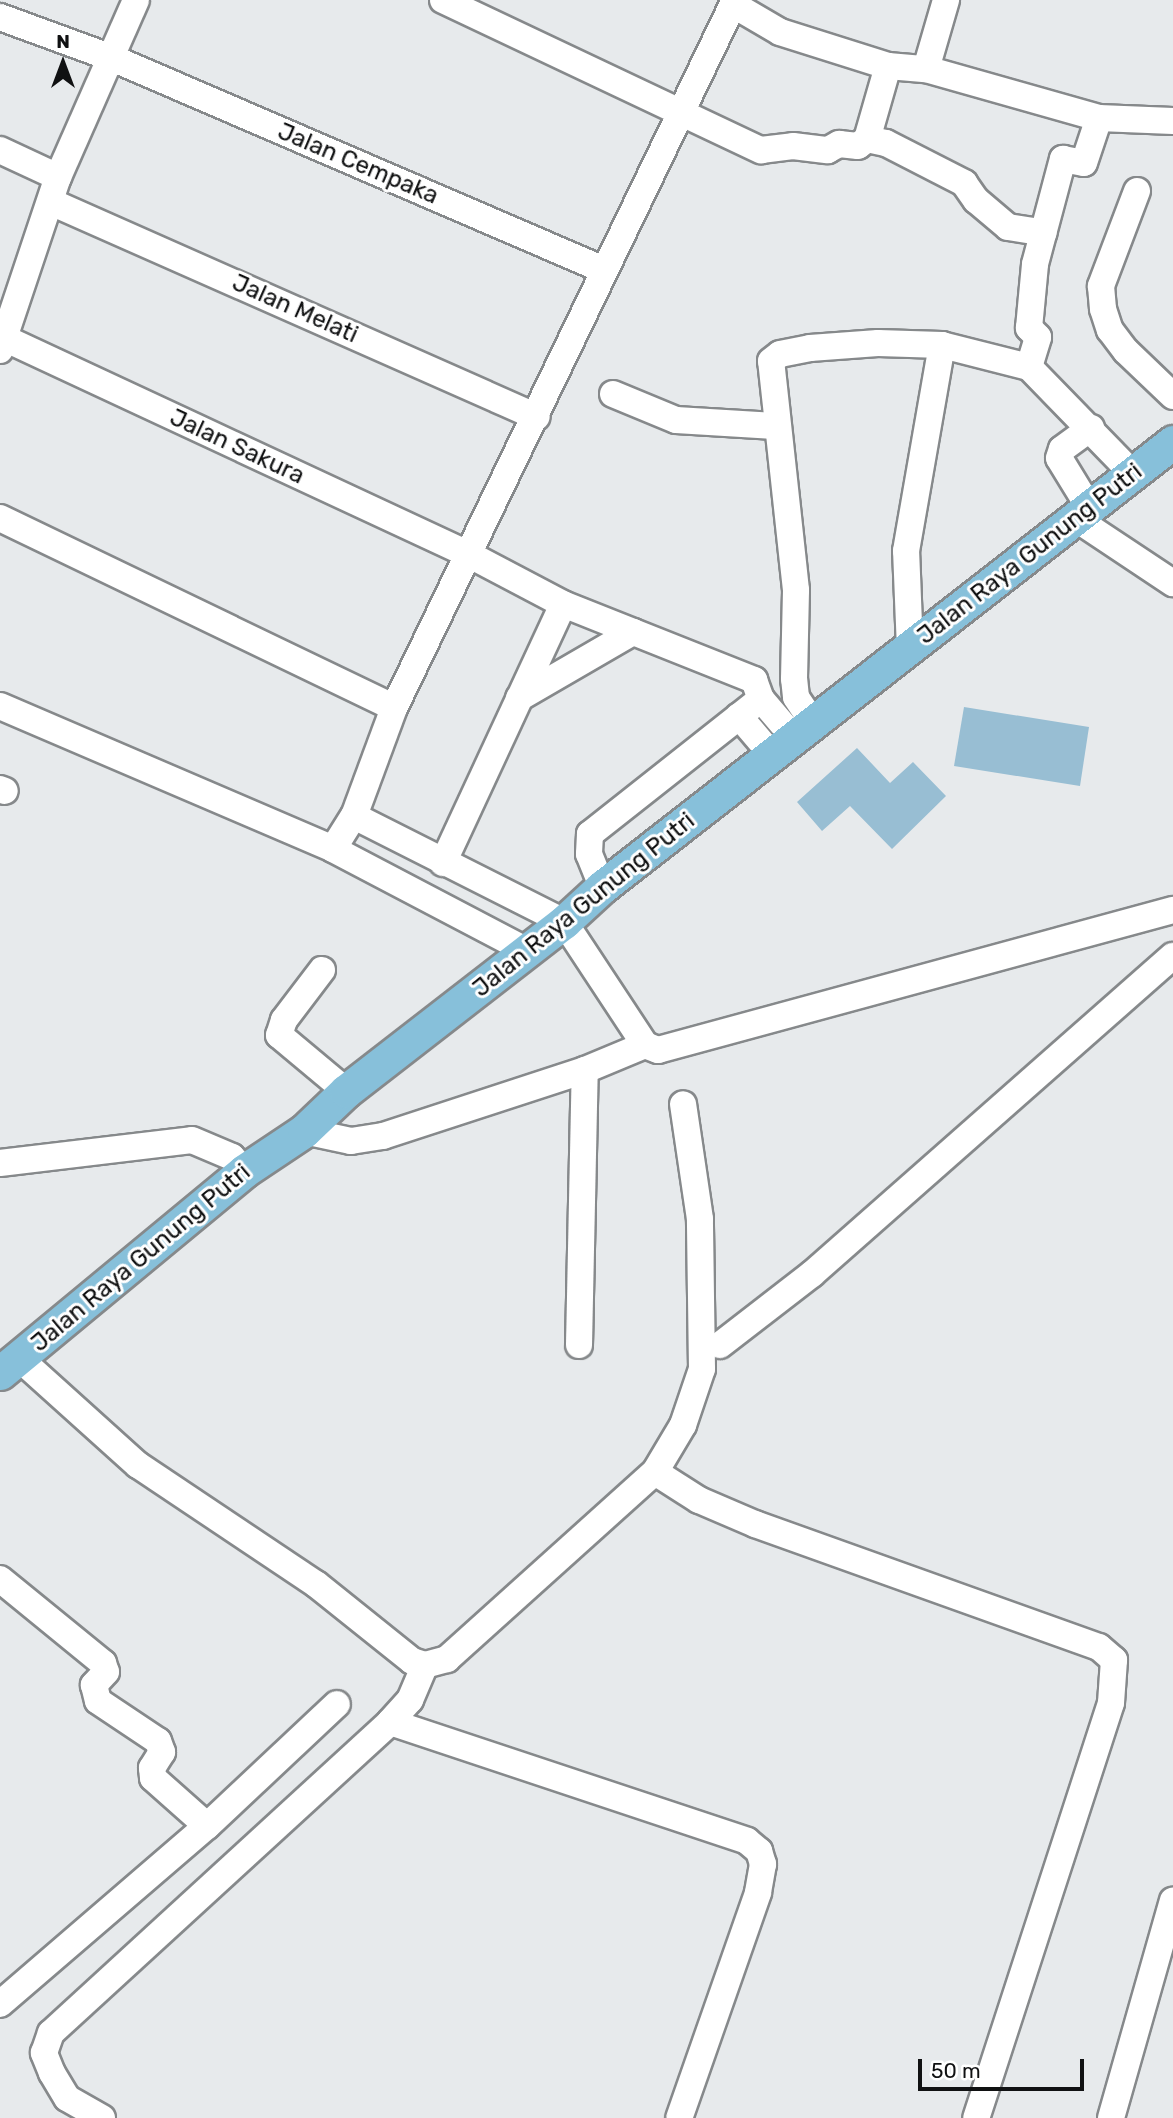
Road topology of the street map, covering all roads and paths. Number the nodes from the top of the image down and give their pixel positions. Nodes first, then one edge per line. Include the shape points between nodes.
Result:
1 (136, 0) edge
2 (443, 0) edge
3 (946, 0) edge
4 (735, 3) edge
5 (0, 17) edge
6 (112, 58) junction
7 (888, 65) junction
8 (926, 69) junction
9 (682, 113) junction
10 (1099, 118) junction
11 (1173, 121) edge
12 (867, 139) junction
13 (0, 150) edge
14 (55, 190) junction
15 (1137, 191) dead end
16 (1044, 233) junction
17 (604, 270) junction
18 (2, 344) edge
19 (942, 345) junction
20 (1029, 367) junction
21 (613, 394) dead end
22 (1173, 396) edge
23 (537, 417) junction
24 (775, 426) junction
25 (1091, 428) junction
26 (1173, 442) edge
27 (1132, 473) junction
28 (1082, 512) junction
29 (0, 518) edge
30 (470, 555) junction
31 (1173, 583) edge
32 (564, 604) junction
33 (633, 632) junction
34 (909, 649) junction
35 (519, 698) junction
36 (761, 699) junction
37 (0, 706) edge
38 (394, 708) junction
39 (739, 716) junction
40 (794, 740) junction
41 (354, 816) junction
42 (333, 849) junction
43 (443, 863) junction
44 (602, 887) junction
45 (1173, 910) edge
46 (564, 922) junction
47 (527, 951) junction
48 (1173, 956) edge
49 (322, 970) dead end
50 (645, 1045) junction
51 (585, 1070) junction
52 (346, 1091) junction
53 (683, 1104) dead end
54 (304, 1131) junction
55 (0, 1163) edge
56 (244, 1171) junction
57 (579, 1345) dead end
58 (720, 1345) dead end
59 (10, 1366) edge
60 (655, 1472) junction
61 (0, 1579) edge
62 (425, 1665) junction
63 (337, 1704) dead end
64 (390, 1722) junction
65 (207, 1826) junction
66 (1173, 1901) edge
67 (0, 2004) edge
68 (102, 2118) edge
69 (678, 2118) edge
70 (976, 2118) edge
71 (1111, 2118) edge

1 - 6 street
2 - 9 street
3 - 8 street
4 - 7 street via 780,32
4 - 9 street
5 - 6 street, Jalan Cempaka
6 - 14 street
6 - 17 street, Jalan Cempaka
7 - 8 street
7 - 12 street
8 - 10 street
9 - 12 street via 761,150 793,146 828,150 839,144 858,146
9 - 17 street
10 - 11 street
10 - 16 street via 1084,163 1063,159
12 - 16 street via 886,143 964,183 976,201 1009,227
13 - 14 street, Jalan Melati
14 - 18 street
14 - 23 street, Jalan Melati
15 - 22 street via 1101,286 1103,309 1110,330 1126,351
16 - 20 street via 1035,264 1029,328 1038,337
17 - 23 street
18 - 30 street, Jalan Sakura
19 - 20 street
19 - 24 street via 878,343 776,355 771,363
19 - 34 street via 906,551
20 - 25 street
21 - 24 street via 676,420
23 - 30 street
24 - 40 street via 796,590
25 - 27 street
25 - 28 street via 1062,449 1059,458
26 - 27 main road, Jalan Raya Gunung Putri
27 - 28 main road, Jalan Raya Gunung Putri
28 - 31 street
28 - 34 main road, Jalan Raya Gunung Putri
29 - 38 street
30 - 32 street, Jalan Sakura
30 - 38 street
32 - 33 street, Jalan Sakura
32 - 35 street
33 - 35 street
33 - 36 street, Jalan Sakura via 738,671 754,680
34 - 40 main road, Jalan Raya Gunung Putri
35 - 43 street
36 - 39 street
36 - 40 street, Jalan Sakura
37 - 42 street
38 - 41 street
39 - 40 street
39 - 44 street via 590,834 589,854
40 - 44 main road, Jalan Raya Gunung Putri
41 - 42 street
41 - 43 street
42 - 47 street
43 - 46 street
44 - 46 main road, Jalan Raya Gunung Putri
45 - 50 street via 668,1049
46 - 47 main road, Jalan Raya Gunung Putri
46 - 50 street
47 - 52 main road, Jalan Raya Gunung Putri
48 - 58 street via 812,1274
49 - 52 street via 284,1020 279,1035
50 - 51 street
51 - 54 street via 383,1136 351,1141
51 - 57 street
52 - 54 main road, Jalan Raya Gunung Putri
53 - 60 street via 700,1219 702,1369 683,1425
54 - 56 main road, Jalan Raya Gunung Putri
55 - 56 street via 192,1140 232,1157
56 - 59 main road, Jalan Raya Gunung Putri
59 - 62 street via 138,1465 316,1584 412,1661
60 - 62 street via 465,1647
60 - 70 street via 699,1500 755,1524 1099,1647 1114,1660 1111,1703
61 - 65 street via 103,1662 106,1672 94,1685 98,1701 158,1741 162,1752 152,1768 153,1778
62 - 64 street via 410,1700
63 - 65 street
64 - 68 street via 51,2033 44,2053 52,2073 67,2098
64 - 69 street via 747,1841 759,1851 763,1864 758,1894
65 - 67 street
66 - 71 street

